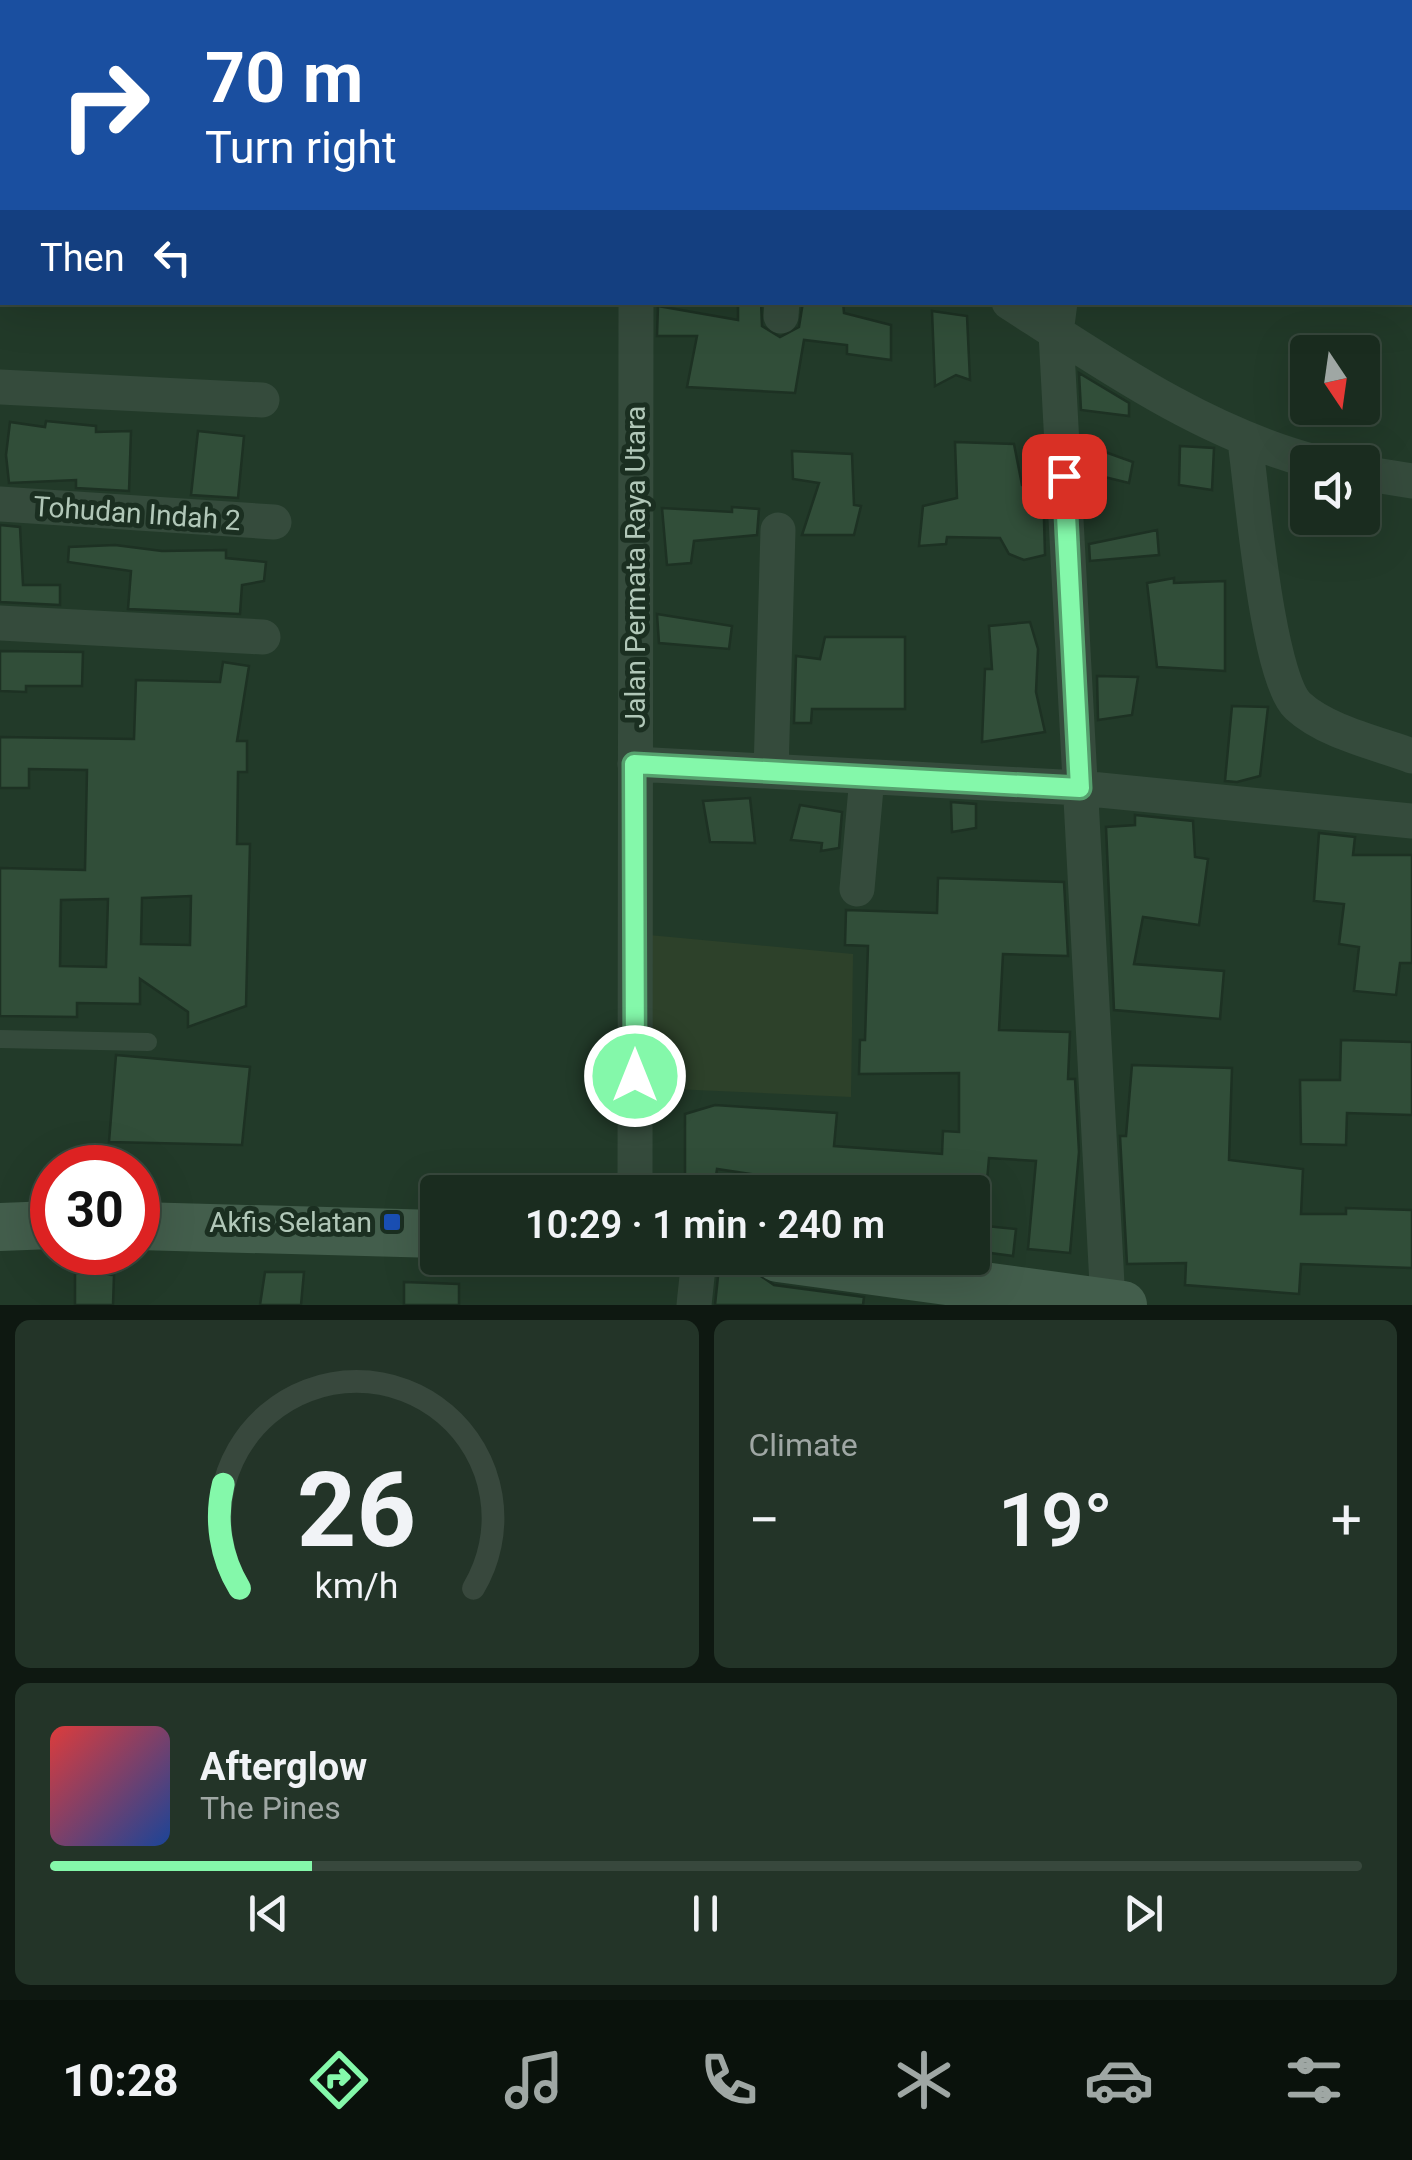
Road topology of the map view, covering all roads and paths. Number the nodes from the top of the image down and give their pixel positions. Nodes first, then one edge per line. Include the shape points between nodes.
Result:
1 (636, 305) edge
2 (1018, 305) edge
3 (1058, 318) edge
4 (0, 387) edge
5 (262, 400) dead end
6 (1246, 441) junction
7 (1290, 454) edge
8 (1380, 476) edge
9 (1412, 481) edge
10 (0, 504) edge
11 (274, 522) dead end
12 (778, 530) dead end
13 (0, 624) edge
14 (263, 637) dead end
15 (1412, 756) edge
16 (634, 764) junction
17 (771, 771) junction
18 (868, 776) junction
19 (1080, 788) junction
20 (1412, 821) edge
21 (857, 889) dead end
22 (0, 1039) edge
23 (148, 1042) dead end
24 (635, 1175) edge
25 (30, 1226) edge
26 (0, 1227) edge
27 (160, 1227) edge
28 (420, 1234) edge
29 (698, 1275) edge
30 (903, 1275) edge
31 (1116, 1304) edge
32 (694, 1305) edge

1 - 16 street, Jalan Permata Raya Utara
2 - 3 street
3 - 6 street
3 - 19 street
4 - 5 street
6 - 7 street
6 - 15 street via 1269,616 1289,696 1308,714
8 - 9 street
10 - 11 street, Tohudan Indah 2
12 - 17 street
13 - 14 street
16 - 17 street
16 - 24 street, Jalan Permata Raya Utara
17 - 18 street
18 - 19 street
18 - 21 street
19 - 20 street
19 - 31 street
22 - 23 lane
25 - 26 main road
27 - 28 main road
29 - 32 street
30 - 31 main road

